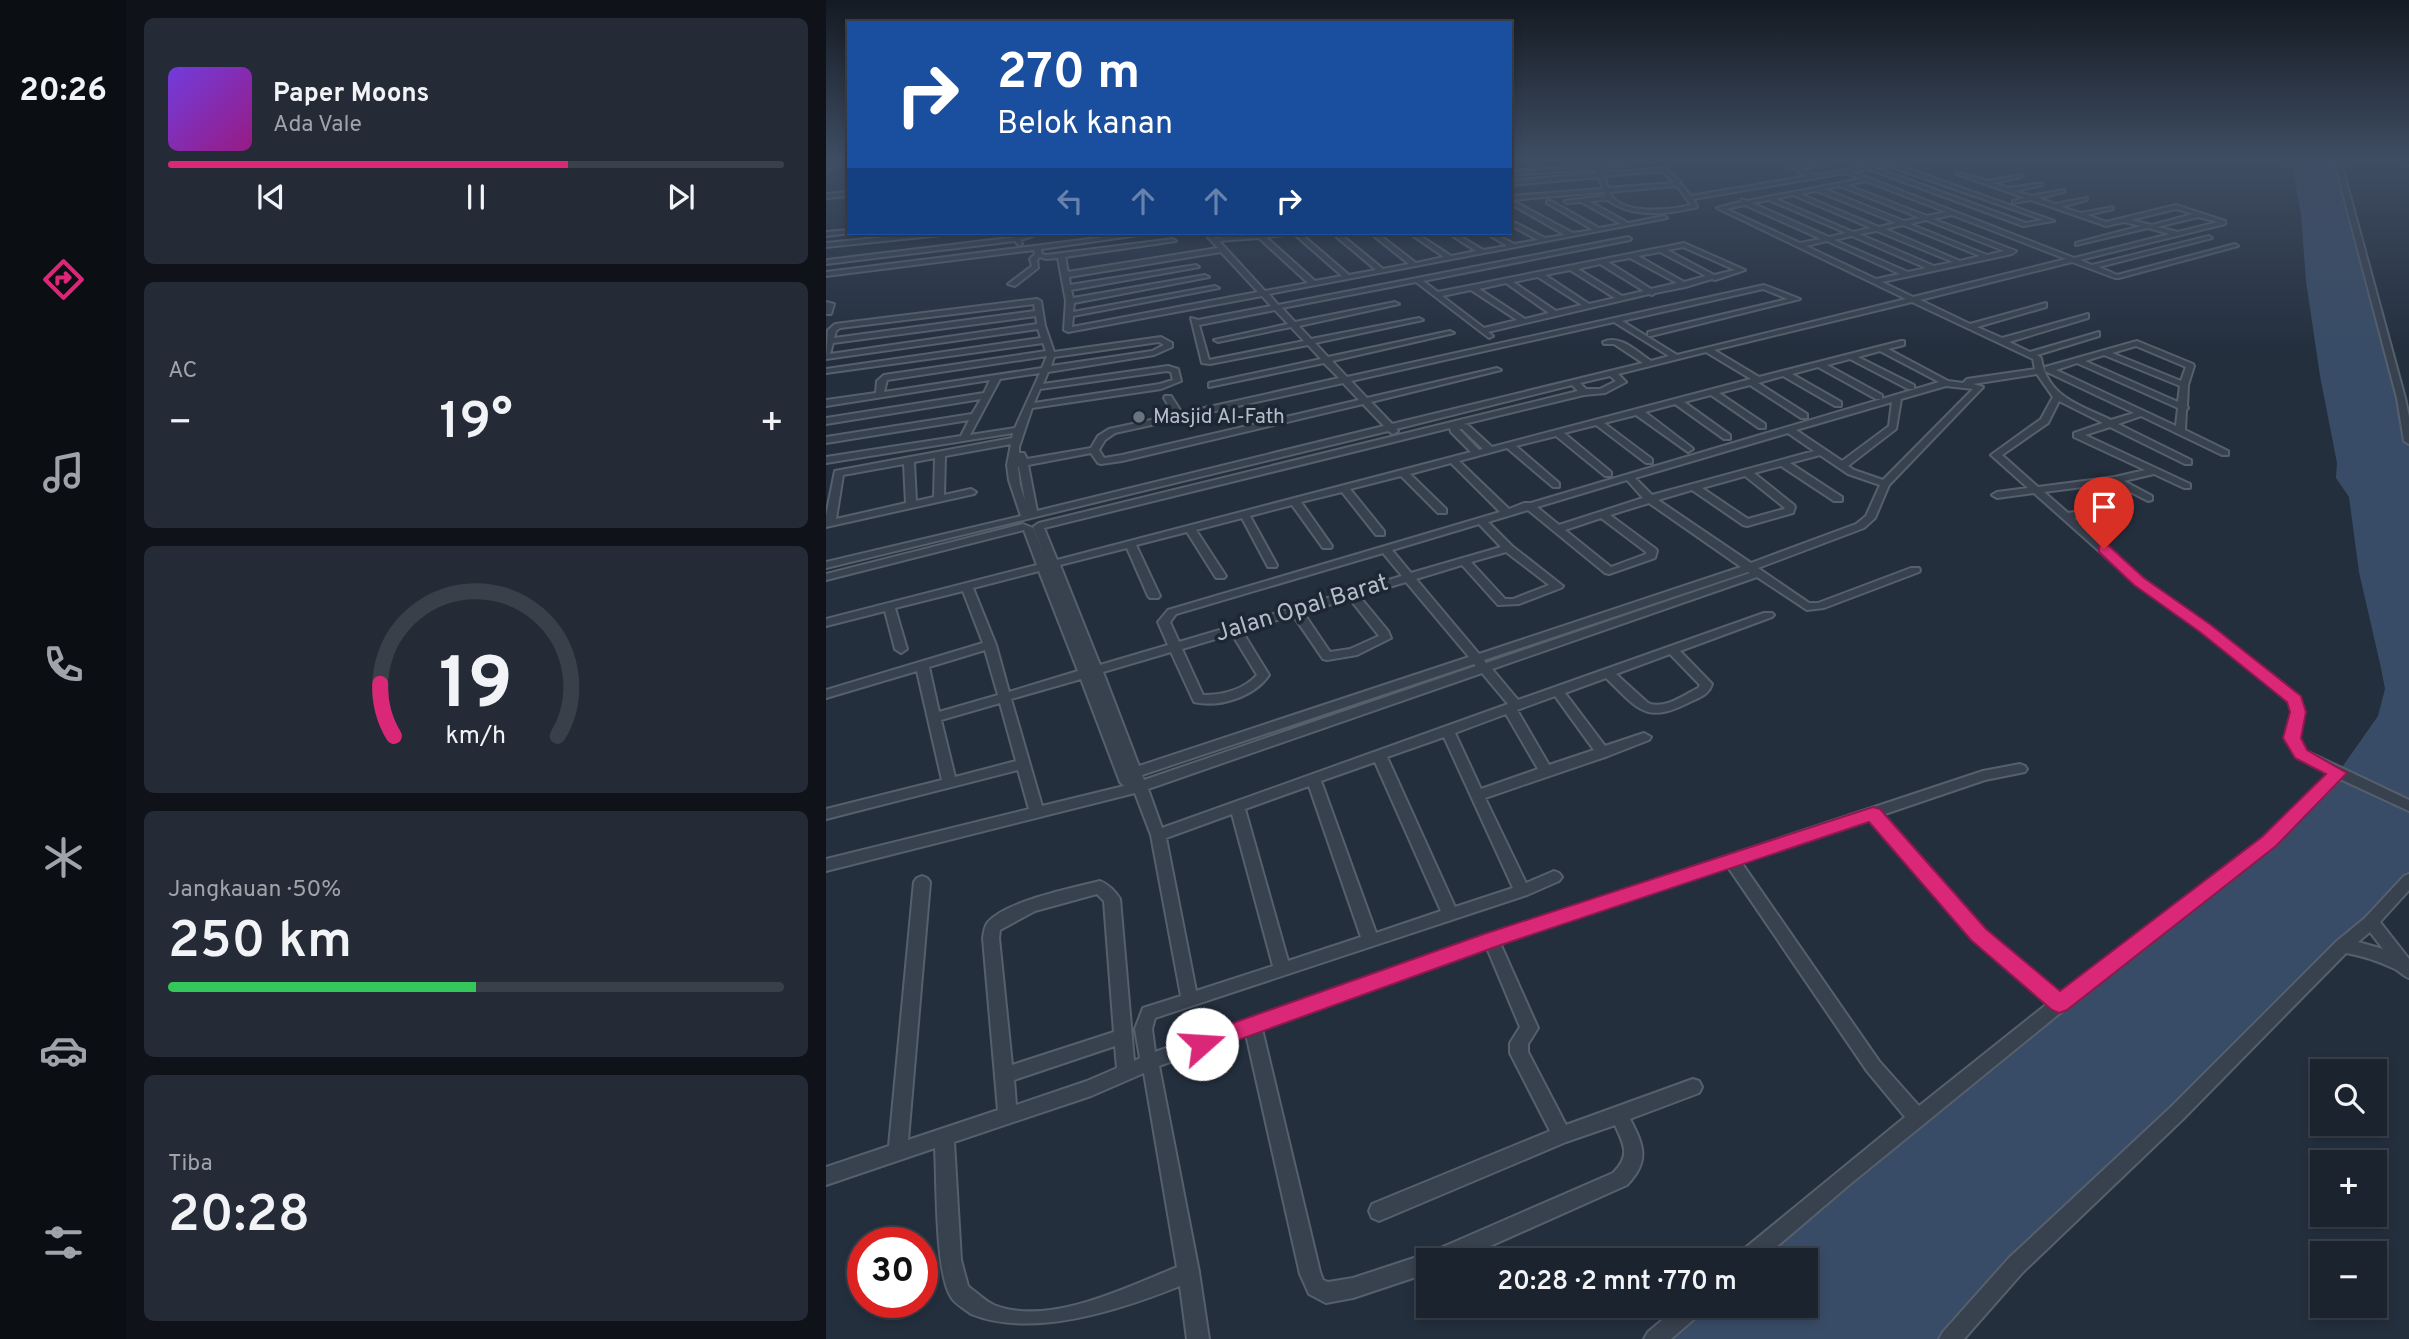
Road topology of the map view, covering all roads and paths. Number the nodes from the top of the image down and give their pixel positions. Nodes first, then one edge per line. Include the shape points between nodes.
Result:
1 (1546, 221) edge
2 (1583, 221) edge
3 (1620, 221) edge
4 (1645, 221) edge
5 (1750, 221) edge
6 (1788, 221) edge
7 (1825, 221) edge
8 (1863, 221) edge
9 (1899, 221) edge
10 (1911, 221) edge
11 (1937, 221) edge
12 (1972, 221) edge
13 (2014, 221) edge
14 (2049, 221) edge
15 (2098, 221) edge
16 (2117, 221) edge
17 (2130, 221) edge
18 (2170, 221) edge
19 (2181, 221) edge
20 (2218, 221) edge
21 (2354, 221) edge
22 (1512, 223) edge
23 (1903, 223) junction
24 (2106, 224) junction
25 (1626, 225) junction
26 (2150, 226) junction
27 (1879, 228) junction
28 (2201, 228) junction
29 (1598, 230) junction
30 (847, 232) edge
31 (1852, 233) junction
32 (2124, 233) junction
33 (826, 234) edge
34 (2178, 234) junction
35 (857, 235) edge
36 (916, 235) joint
37 (1031, 235) edge
38 (1121, 235) edge
39 (1136, 235) edge
40 (1166, 235) edge
41 (1209, 235) edge
42 (1260, 235) joint
43 (1298, 235) edge
44 (1337, 235) edge
45 (1376, 235) edge
46 (1415, 235) edge
47 (1454, 235) edge
48 (1493, 235) edge
49 (1571, 235) junction
50 (2108, 237) junction
51 (2209, 238) dead end
52 (881, 239) junction
53 (1018, 239) junction
54 (1828, 239) junction
55 (1213, 240) junction
56 (1543, 240) junction
57 (1173, 241) junction
58 (1625, 241) dead end
59 (852, 243) junction
60 (2078, 244) dead end
61 (826, 245) edge
62 (1801, 245) junction
63 (2132, 245) junction
64 (1139, 246) junction
65 (1512, 246) junction
66 (2034, 246) junction
67 (2235, 246) dead end
68 (915, 248) junction
69 (1586, 248) junction
70 (1021, 249) junction
71 (878, 250) dead end
72 (1035, 250) junction
73 (1221, 250) junction
74 (1661, 250) junction
75 (1101, 251) junction
76 (1482, 252) junction
77 (2012, 252) junction
78 (840, 254) dead end
79 (1562, 254) junction
80 (2146, 254) junction
81 (1061, 256) junction
82 (1187, 256) junction
83 (1632, 256) junction
84 (1987, 257) junction
85 (1450, 258) junction
86 (2073, 260) junction
87 (827, 262) edge
88 (1152, 262) junction
89 (1602, 262) junction
90 (1960, 263) junction
91 (2171, 263) junction
92 (1415, 265) junction
93 (1504, 265) junction
94 (1581, 266) junction
95 (916, 267) junction
96 (1116, 267) junction
97 (1196, 267) junction
98 (2092, 267) junction
99 (1572, 268) junction
100 (869, 269) junction
101 (1934, 269) junction
102 (1382, 271) junction
103 (826, 274) edge
104 (1539, 274) junction
105 (1065, 275) junction
106 (1908, 275) junction
107 (1205, 277) junction
108 (1347, 277) junction
109 (1715, 278) junction
110 (826, 281) edge
111 (1418, 281) junction
112 (1507, 281) junction
113 (1878, 281) junction
114 (1013, 284) dead end
115 (1314, 284) junction
116 (1685, 285) junction
117 (1068, 288) junction
118 (1215, 288) junction
119 (1473, 288) junction
120 (1652, 293) junction
121 (1264, 294) junction
122 (1436, 295) junction
123 (1622, 299) junction
124 (1915, 299) junction
125 (1227, 300) junction
126 (1070, 301) junction
127 (1395, 304) dead end
128 (2043, 305) dead end
129 (1589, 307) junction
130 (1274, 309) junction
131 (1038, 313) junction
132 (1555, 314) junction
133 (1068, 315) junction
134 (2085, 316) dead end
135 (1620, 319) junction
136 (1419, 320) dead end
137 (1523, 321) junction
138 (1195, 323) joint
139 (1294, 325) junction
140 (1041, 326) junction
141 (1970, 326) junction
142 (1482, 331) junction
143 (1450, 333) dead end
144 (1651, 334) junction
145 (2096, 334) dead end
146 (1046, 340) junction
147 (830, 341) junction
148 (1218, 341) dead end
149 (2002, 341) junction
150 (1308, 342) junction
151 (1606, 342) dead end
152 (1901, 343) dead end
153 (1499, 345) junction
154 (1881, 348) junction
155 (1709, 351) junction
156 (2106, 353) junction
157 (1051, 354) junction
158 (826, 355) edge
159 (1851, 356) junction
160 (1681, 357) junction
161 (1327, 360) junction
162 (1208, 361) joint
163 (2079, 362) junction
164 (882, 364) junction
165 (1819, 364) junction
166 (1650, 365) junction
167 (2040, 365) junction
168 (1045, 369) junction
169 (1497, 370) dead end
170 (826, 371) edge
171 (1784, 373) junction
172 (1614, 374) junction
173 (997, 376) junction
174 (881, 379) junction
175 (1346, 381) junction
176 (1754, 381) junction
177 (1573, 382) junction
178 (1946, 383) junction
179 (2184, 384) junction
180 (1212, 385) dead end
181 (1038, 387) junction
182 (1910, 387) dead end
183 (1584, 392) junction
184 (1712, 392) junction
185 (876, 395) junction
186 (988, 395) junction
187 (1879, 397) dead end
188 (2057, 397) junction
189 (1168, 398) dead end
190 (1897, 399) junction
191 (1366, 401) junction
192 (1676, 401) junction
193 (826, 403) edge
194 (1838, 404) dead end
195 (1030, 406) junction
196 (2184, 408) junction
197 (1637, 411) junction
198 (2142, 413) junction
199 (869, 414) junction
200 (1442, 415) junction
201 (977, 416) junction
202 (1804, 416) dead end
203 (1180, 417) junction
204 (826, 421) edge
205 (1597, 422) junction
206 (2110, 422) junction
207 (1454, 425) junction
208 (1762, 426) dead end
209 (1390, 428) junction
210 (1017, 430) junction
211 (1790, 430) junction
212 (1557, 432) junction
213 (2180, 432) junction
214 (865, 434) junction
215 (965, 436) junction
216 (1398, 437) junction
217 (1727, 437) dead end
218 (826, 440) edge
219 (1013, 442) junction
220 (2409, 442) edge
221 (1509, 444) junction
222 (1688, 449) dead end
223 (1094, 450) junction
224 (1490, 450) junction
225 (1820, 452) junction
226 (863, 453) junction
227 (1477, 453) junction
228 (2225, 453) dead end
229 (940, 456) junction
230 (1452, 459) junction
231 (826, 460) edge
232 (909, 461) junction
233 (1649, 461) dead end
234 (1782, 461) junction
235 (1024, 462) junction
236 (2188, 462) dead end
237 (1012, 465) junction
238 (1843, 465) junction
239 (2155, 471) junction
240 (1402, 472) junction
241 (1745, 472) junction
242 (838, 473) junction
243 (1608, 474) dead end
244 (826, 475) edge
245 (1630, 478) junction
246 (2115, 480) junction
247 (1885, 484) junction
248 (1556, 485) dead end
249 (2187, 486) dead end
250 (1343, 487) junction
251 (1694, 487) junction
252 (2035, 489) junction
253 (971, 492) dead end
254 (1997, 495) dead end
255 (2148, 498) dead end
256 (939, 499) junction
257 (1650, 499) junction
258 (1838, 499) dead end
259 (1294, 500) junction
260 (911, 505) junction
261 (1528, 505) junction
262 (2123, 506) dead end
263 (1443, 511) dead end
264 (1506, 512) junction
265 (1244, 513) junction
266 (1602, 515) junction
267 (2068, 516) junction
268 (1481, 520) junction
269 (1032, 521) junction
270 (828, 524) edge
271 (1189, 527) junction
272 (1559, 529) junction
273 (1380, 533) dead end
274 (1130, 542) junction
275 (1327, 546) dead end
276 (1384, 548) junction
277 (1508, 548) junction
278 (1464, 561) junction
279 (1048, 563) junction
280 (826, 565) edge
281 (1272, 565) dead end
282 (1755, 570) junction
283 (1915, 570) dead end
284 (1220, 576) dead end
285 (1411, 576) junction
286 (826, 577) edge
287 (966, 585) junction
288 (1352, 594) junction
289 (1154, 596) dead end
290 (889, 606) junction
291 (1296, 611) junction
292 (1768, 615) dead end
293 (826, 623) edge
294 (1235, 629) junction
295 (990, 645) junction
296 (1175, 646) junction
297 (901, 649) dead end
298 (1673, 650) junction
299 (1480, 661) junction
300 (922, 664) junction
301 (1090, 671) junction
302 (1609, 674) junction
303 (1558, 691) junction
304 (826, 694) edge
305 (1005, 696) junction
306 (1512, 707) junction
307 (934, 718) junction
308 (1447, 730) junction
309 (1644, 737) dead end
310 (1603, 753) junction
311 (1379, 755) junction
312 (1024, 764) junction
313 (2020, 769) dead end
314 (1545, 770) junction
315 (2338, 773) junction
316 (1313, 779) junction
317 (1132, 781) junction
318 (948, 782) junction
319 (1478, 795) junction
320 (2409, 806) edge
321 (1237, 807) junction
322 (1037, 813) junction
323 (826, 814) edge
324 (1873, 814) junction
325 (1158, 835) junction
326 (1731, 860) junction
327 (826, 865) edge
328 (1555, 877) dead end
329 (2409, 880) edge
330 (922, 883) dead end
331 (1522, 891) junction
332 (1450, 914) junction
333 (2371, 922) junction
334 (1370, 939) junction
335 (1491, 940) junction
336 (2343, 946) junction
337 (2405, 968) edge
338 (1282, 970) junction
339 (1190, 1000) junction
340 (2059, 1004) junction
341 (1253, 1026) junction
342 (1123, 1036) junction
343 (1151, 1061) junction
344 (1126, 1073) junction
345 (1003, 1076) junction
346 (1693, 1087) dead end
347 (1008, 1115) junction
348 (1619, 1115) junction
349 (1918, 1118) junction
350 (1562, 1135) junction
351 (944, 1137) junction
352 (898, 1152) junction
353 (826, 1175) edge
354 (1379, 1211) dead end
355 (1463, 1248) edge
356 (1761, 1248) edge
357 (1416, 1267) edge
358 (1189, 1272) junction
359 (1680, 1318) edge
360 (1198, 1339) edge
361 (1655, 1339) edge
362 (1950, 1339) edge

1 - 49 street
2 - 29 street
3 - 25 street
4 - 25 street
5 - 62 street
6 - 54 street
7 - 31 street
8 - 27 street
9 - 23 street
10 - 23 street
11 - 77 street
12 - 66 street
13 - 14 street via 2027,226
15 - 24 street
16 - 24 street
17 - 26 street
18 - 26 street
19 - 28 street
20 - 28 street via 2223,223
21 - 220 street
22 - 56 street
23 - 27 street
23 - 84 street
24 - 32 street via 2101,225
25 - 29 street
26 - 32 street
26 - 34 street
27 - 31 street
27 - 90 street
28 - 34 street
29 - 49 street
30 - 33 street
31 - 54 street
31 - 101 street
32 - 50 street
34 - 63 street
35 - 59 street
36 - 52 street
36 - 68 street
37 - 53 street
38 - 72 street
39 - 72 street
40 - 57 street
41 - 55 street
42 - 55 street
42 - 115 street
43 - 108 street
44 - 102 street
45 - 92 street
46 - 85 street
47 - 76 street
48 - 65 street
49 - 56 street
50 - 60 street
50 - 63 street
51 - 80 street
52 - 59 street
52 - 71 street
53 - 68 street
53 - 70 street
54 - 62 street
54 - 106 street
55 - 73 street
56 - 65 street
57 - 64 street
57 - 82 street
58 - 69 street
59 - 61 street
59 - 78 street
62 - 113 street
63 - 86 street
64 - 75 street
64 - 88 street
65 - 76 street
66 - 77 street
66 - 86 street
67 - 91 street
68 - 87 street
68 - 95 street
69 - 79 street
69 - 93 street
70 - 72 street
70 - 95 street
72 - 81 street
72 - 114 street via 1036,267
73 - 82 street
73 - 121 street
74 - 83 street
74 - 109 street
74 - 109 street via 1692,246 1742,270
75 - 81 street
75 - 96 street
76 - 85 street
77 - 84 street
79 - 93 street
79 - 94 street
80 - 91 street
80 - 98 street
81 - 105 street
82 - 88 street
82 - 97 street
83 - 89 street
83 - 116 street
84 - 90 street
85 - 92 street
86 - 98 street
86 - 124 street
88 - 96 street
89 - 94 street
89 - 120 street
90 - 101 street
91 - 98 street via 2117,277
92 - 102 street
93 - 111 street
94 - 99 street
95 - 100 street
96 - 105 street
97 - 107 street
97 - 117 street
99 - 104 street
99 - 123 street
100 - 103 street
100 - 110 street via 860,276
101 - 106 street
102 - 108 street
104 - 112 street
104 - 129 street
105 - 117 street
106 - 113 street
107 - 118 street
107 - 126 street
108 - 115 street
109 - 116 street
111 - 122 street
111 - 130 street
112 - 119 street
112 - 132 street
113 - 124 street
115 - 121 street
116 - 120 street
117 - 126 street
118 - 125 street
118 - 133 street
119 - 122 street
119 - 137 street
120 - 123 street
121 - 125 street
121 - 130 street
122 - 142 street
123 - 129 street
124 - 141 street
124 - 155 street
125 - 133 street via 1068,330
126 - 133 street
127 - 139 street
128 - 141 street
129 - 132 street
130 - 138 street
130 - 139 street
131 - 140 street
131 - 147 street
131 - 147 street via 1034,300 851,324 835,327
132 - 137 street
134 - 149 street
135 - 144 street
135 - 144 street via 1764,287 1796,299
135 - 153 street
135 - 160 street
136 - 150 street
137 - 142 street
138 - 162 street
139 - 148 street
139 - 150 street
140 - 146 street
140 - 158 street
141 - 149 street
142 - 153 street
143 - 161 street
144 - 160 street
145 - 167 street
146 - 157 street
146 - 164 street
147 - 158 street
149 - 167 street
150 - 161 street
150 - 162 street
151 - 166 street via 1616,341
152 - 154 street
153 - 175 street
154 - 159 street
154 - 178 street
155 - 160 street
155 - 176 street
156 - 163 street
156 - 179 street
156 - 179 street via 2137,343 2190,366
157 - 168 street
157 - 168 street via 1161,338 1169,345 1154,353
157 - 174 street
159 - 165 street
159 - 182 street
160 - 166 street
161 - 175 street
161 - 180 street
163 - 167 street
163 - 196 street
164 - 170 street
164 - 174 street
165 - 171 street
165 - 187 street
166 - 172 street
167 - 178 street
167 - 188 street
167 - 198 street
168 - 173 street
168 - 181 street
169 - 191 street
171 - 176 street
171 - 194 street
172 - 177 street
172 - 183 street via 1622,382 1602,391
173 - 185 street
173 - 186 street
174 - 185 street
175 - 191 street
175 - 203 street
176 - 184 street
176 - 202 street
177 - 183 street
177 - 200 street
178 - 190 street
178 - 247 street via 1979,387
179 - 196 street
181 - 195 street
181 - 195 street via 1168,368 1175,371 1177,381
183 - 207 street
184 - 192 street
184 - 208 street
185 - 193 street
185 - 199 street
186 - 199 street
186 - 201 street
188 - 206 street
188 - 252 street via 2045,421 1996,455
189 - 203 street
190 - 211 street
190 - 238 street via 1893,427
191 - 209 street
191 - 223 street via 1113,460 1101,461
192 - 197 street
192 - 217 street
195 - 210 street
196 - 213 street
197 - 205 street
197 - 222 street
198 - 206 street
198 - 213 street
199 - 204 street
199 - 214 street
200 - 207 street
200 - 209 street
201 - 214 street
201 - 215 street
203 - 223 street via 1112,431
205 - 212 street
205 - 233 street
206 - 236 street
206 - 239 street via 2077,435
207 - 216 street
207 - 224 street via 1465,427
207 - 227 street
209 - 216 street
209 - 269 street
210 - 215 street
210 - 219 street
211 - 225 street
211 - 245 street
212 - 221 street
212 - 243 street
213 - 228 street
214 - 218 street
214 - 226 street
215 - 226 street
216 - 269 street
219 - 229 street
219 - 235 street
219 - 237 street
221 - 224 street
221 - 248 street
223 - 235 street
224 - 227 street
225 - 234 street
225 - 238 street
226 - 231 street
227 - 230 street
229 - 232 street
229 - 256 street
230 - 240 street
230 - 264 street
232 - 242 street
232 - 260 street
234 - 241 street
234 - 258 street
235 - 237 street
235 - 269 street
237 - 269 street via 1017,494
238 - 247 street
239 - 246 street
239 - 249 street
240 - 250 street
240 - 263 street
241 - 251 street
241 - 251 street via 1789,510 1747,523
242 - 244 street
242 - 270 street
245 - 257 street
245 - 261 street
246 - 252 street
246 - 255 street
247 - 282 street via 1870,518 1860,526
250 - 259 street
250 - 273 street
251 - 257 street
252 - 254 street
252 - 267 street
253 - 256 street
256 - 260 street
257 - 266 street
257 - 282 street
259 - 265 street
259 - 275 street
260 - 270 street
261 - 264 street
261 - 272 street
262 - 267 street
264 - 268 street
265 - 271 street
265 - 281 street
266 - 272 street
266 - 272 street via 1651,551 1651,556 1609,571
267 - 315 street via 2139,582 2206,628 2295,700 2298,712 2292,738 2301,754
268 - 276 street
268 - 277 street
269 - 279 street
269 - 280 street
269 - 286 street
271 - 274 street
271 - 284 street
274 - 279 street
274 - 289 street
276 - 285 street
276 - 296 street via 1172,612 1164,622
277 - 278 street, Jalan Opal Barat
277 - 278 street via 1558,586 1502,603
278 - 285 street, Jalan Opal Barat
279 - 287 street
279 - 301 street
282 - 283 street via 1813,607
282 - 299 street
285 - 288 street, Jalan Opal Barat
285 - 299 street
287 - 290 street
287 - 295 street
288 - 291 street, Jalan Opal Barat
288 - 291 street via 1384,633 1385,638 1374,646 1329,657
290 - 293 street
290 - 297 street
291 - 294 street, Jalan Opal Barat
292 - 298 street
294 - 296 street, Jalan Opal Barat
294 - 296 street via 1263,675 1261,680 1201,701
295 - 300 street
295 - 305 street
296 - 301 street, Jalan Opal Barat
298 - 302 street
298 - 302 street via 1706,684 1704,690 1662,710 1645,709
299 - 306 street
299 - 317 street
300 - 304 street
300 - 307 street
301 - 305 street, Jalan Opal Barat
301 - 317 street
302 - 303 street
303 - 306 street
303 - 310 street
305 - 307 street, Jalan Opal Barat
305 - 312 street
306 - 308 street
306 - 314 street
307 - 318 street
308 - 311 street
308 - 319 street
309 - 310 street
310 - 314 street
311 - 316 street
311 - 332 street
312 - 318 street
312 - 322 street
313 - 324 street via 1983,776
314 - 319 street
315 - 320 street
315 - 340 street via 2269,841
316 - 321 street
316 - 334 street
317 - 322 street
317 - 325 street
318 - 323 street
319 - 331 street
321 - 325 street
321 - 338 street
322 - 327 street
324 - 326 street
324 - 340 street via 1979,934
325 - 339 street
326 - 335 street
326 - 349 street via 1873,1066
328 - 331 street
329 - 333 street
330 - 352 street
331 - 332 street
332 - 334 street
333 - 336 street
333 - 337 street
334 - 338 street
335 - 341 street
335 - 350 street via 1529,1028 1519,1043 1519,1053
336 - 337 street via 2371,951
336 - 362 street via 2177,1113 2016,1265
338 - 339 street
339 - 343 street via 1160,1008 1143,1021
340 - 349 street
341 - 343 street
341 - 357 street via 1310,1274 1317,1287 1326,1293 1353,1289
342 - 344 street
342 - 345 street
342 - 345 street via 1107,891 1100,887 1025,909 993,927 991,938
343 - 344 street
343 - 358 street
344 - 347 street
345 - 347 street
346 - 348 street
347 - 351 street
348 - 350 street
348 - 355 street via 1636,1153 1634,1165 1620,1179
349 - 356 street
350 - 354 street
351 - 352 street
351 - 358 street via 951,1260 959,1292 992,1314 1028,1321 1069,1318
352 - 353 street
358 - 360 street
359 - 361 street

